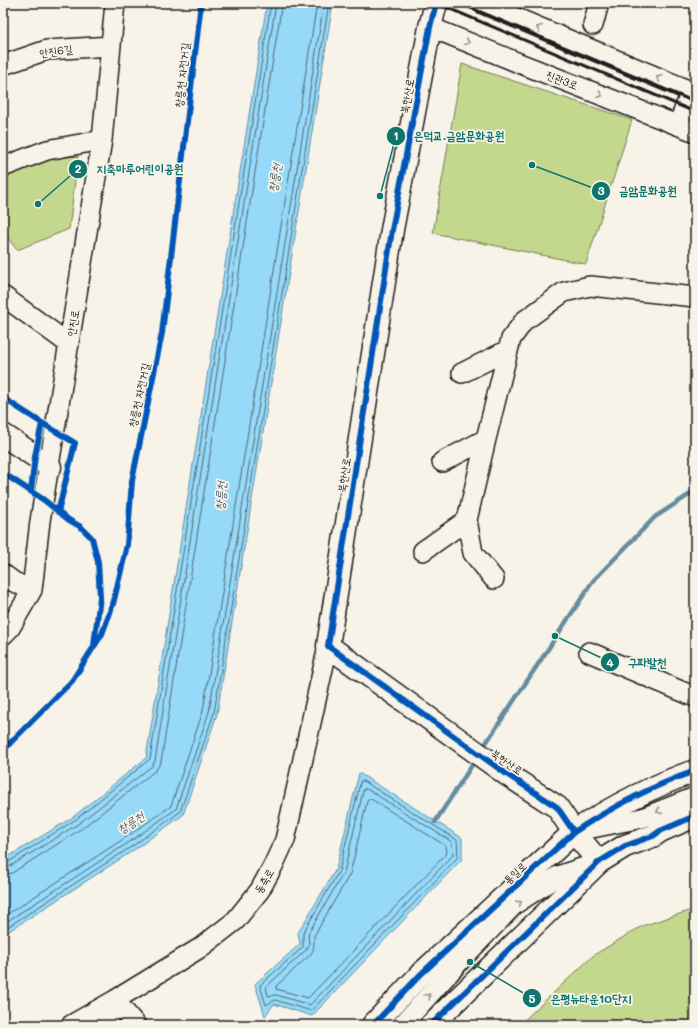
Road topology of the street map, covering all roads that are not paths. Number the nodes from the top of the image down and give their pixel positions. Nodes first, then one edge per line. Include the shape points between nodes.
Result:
1 (116, 3) edge
2 (436, 3) edge
3 (481, 3) edge
4 (599, 3) edge
5 (593, 25) dead end
6 (430, 27) junction
7 (111, 46) junction
8 (3, 65) edge
9 (693, 92) edge
10 (678, 125) junction
11 (695, 132) edge
12 (102, 140) junction
13 (3, 168) edge
14 (3, 296) edge
15 (695, 298) edge
16 (70, 344) junction
17 (508, 350) junction
18 (462, 373) dead end
19 (3, 436) edge
20 (486, 439) junction
21 (442, 462) dead end
22 (50, 467) junction
23 (467, 520) junction
24 (423, 551) dead end
25 (3, 574) edge
26 (494, 579) dead end
27 (32, 590) junction
28 (3, 635) edge
29 (328, 646) junction
30 (589, 652) dead end
31 (695, 697) edge
32 (695, 771) edge
33 (695, 796) edge
34 (695, 816) edge
35 (574, 832) junction
36 (599, 862) junction
37 (115, 1000) junction
38 (108, 1024) edge
39 (71, 1025) edge
40 (136, 1025) edge
41 (373, 1025) edge
42 (402, 1025) edge
43 (431, 1025) edge

1 - 7 street, 안진로
2 - 6 main road, 북한산로
9 -> 3 street
4 - 5 street
6 -> 10 street, 진관3로
6 - 29 main road, 북한산로 via 392,230
7 - 8 street, 안진6길 via 46,50
7 - 12 street, 안진로
9 - 10 street
10 - 11 street, 진관3로
12 - 13 street via 46,150
12 - 16 street, 안진로
14 - 16 street
15 - 17 street via 590,286 564,292 524,321 511,339
16 - 22 street, 안진로
17 - 18 street
17 - 20 street
19 - 22 main road
20 - 21 street
20 - 23 street
22 - 27 street, 안진로 via 40,521
23 - 24 street
23 - 26 street via 473,554
25 - 27 street
27 - 28 street, 안진로 via 10,628
29 - 35 main road, 북한산로 via 508,776 557,807
29 - 37 street, 동축로 via 285,840 260,890 235,921 200,948
30 - 31 street
32 - 35 main road, 통일로 via 669,780 630,799
33 -> 35 street via 642,818
34 - 36 main road via 625,846
35 - 36 main road, 북한산로
35 - 41 main road, 통일로 via 420,975
42 -> 36 street via 515,904 558,876
36 - 43 main road
37 - 38 street
37 - 39 street, 동축로
37 - 40 street

